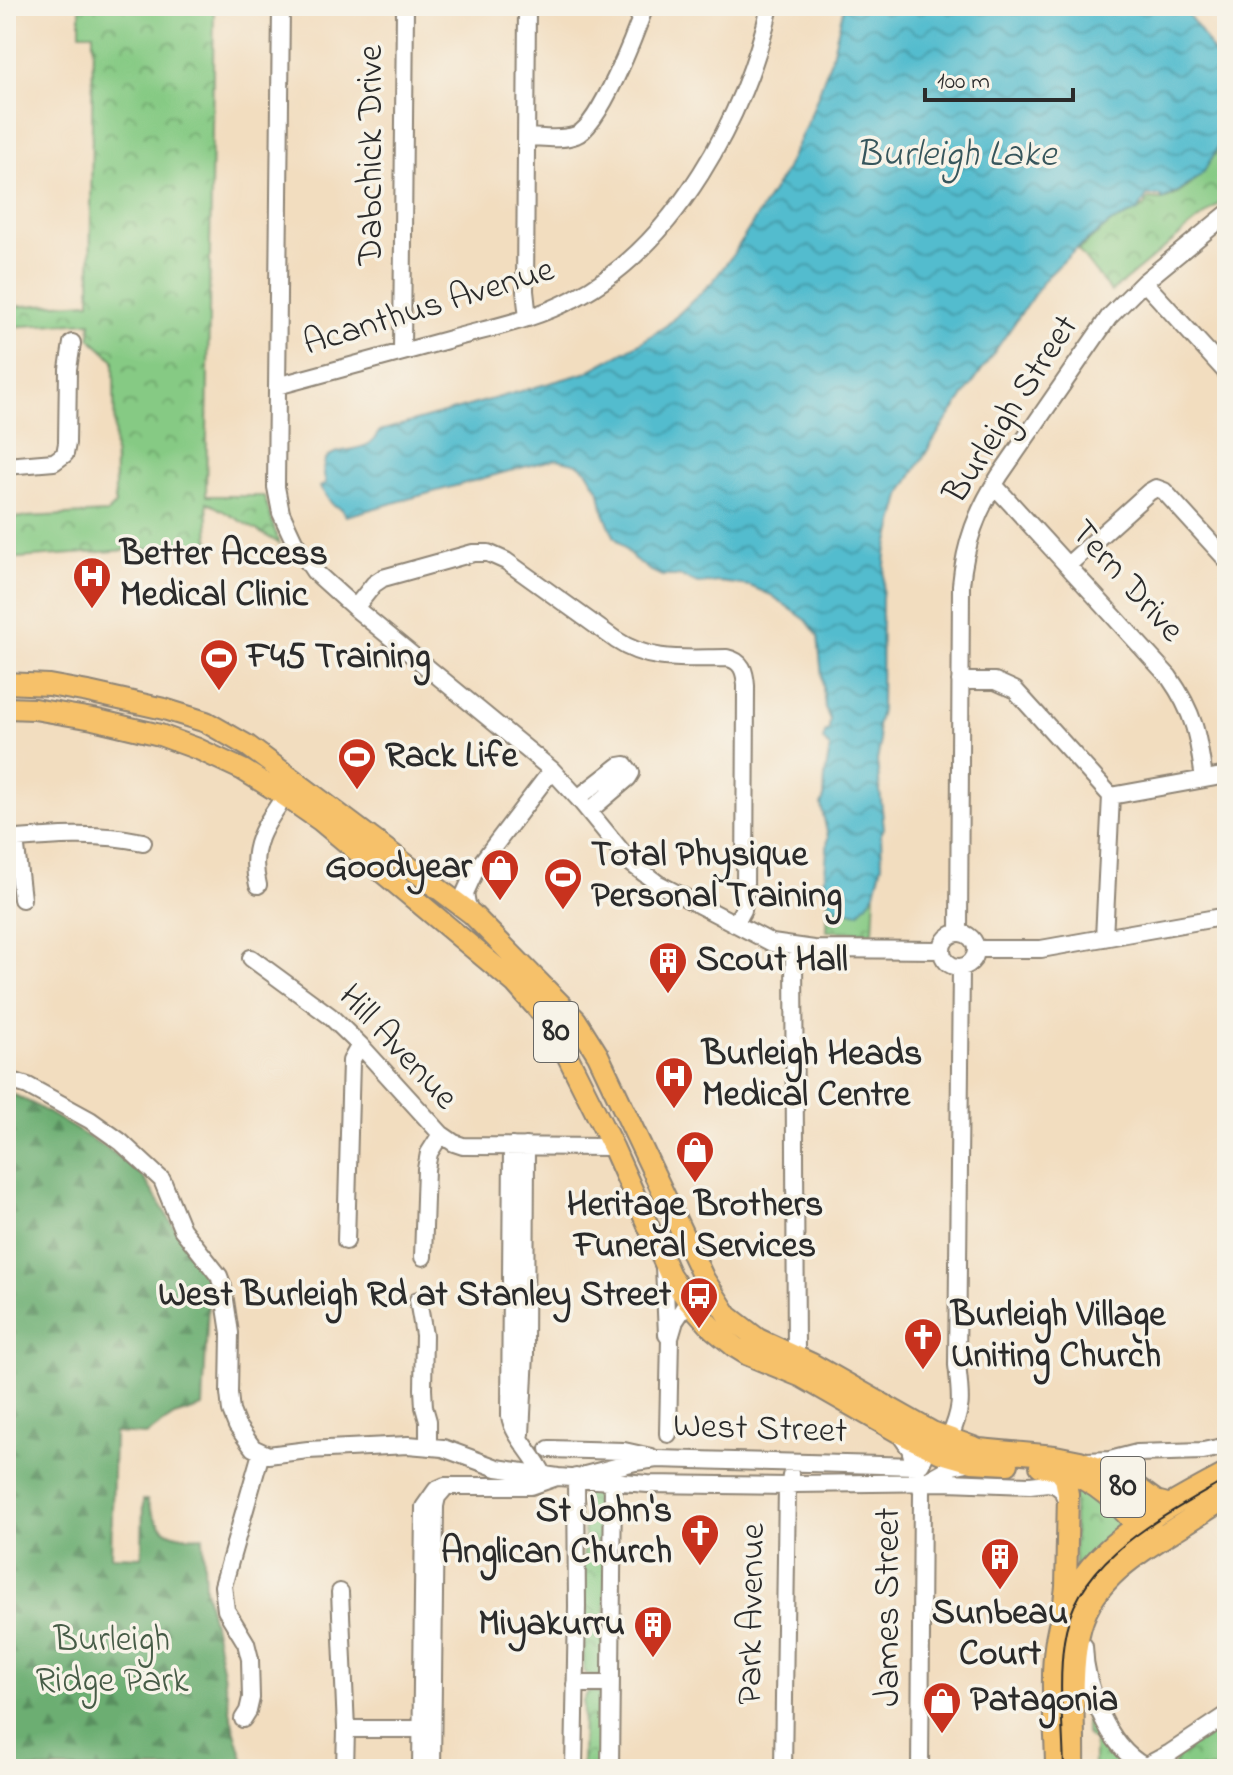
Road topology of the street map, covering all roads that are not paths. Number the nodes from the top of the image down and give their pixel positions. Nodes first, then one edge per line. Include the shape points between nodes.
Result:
1 (281, 6) edge
2 (405, 6) edge
3 (527, 6) edge
4 (645, 6) edge
5 (770, 6) edge
6 (526, 137) junction
7 (1227, 214) edge
8 (1144, 282) junction
9 (528, 318) junction
10 (72, 343) dead end
11 (402, 352) junction
12 (1227, 373) edge
13 (277, 386) junction
14 (6, 466) edge
15 (994, 485) junction
16 (1227, 560) edge
17 (1068, 565) junction
18 (355, 608) junction
19 (960, 681) junction
20 (6, 683) edge
21 (6, 708) edge
22 (552, 770) junction
23 (1227, 775) edge
24 (1204, 779) junction
25 (285, 796) junction
26 (1111, 796) junction
27 (11, 840) edge
28 (143, 842) dead end
29 (475, 871) junction
30 (433, 883) junction
31 (258, 885) dead end
32 (22, 899) dead end
33 (472, 914) junction
34 (1227, 916) edge
35 (735, 924) junction
36 (959, 933) junction
37 (1104, 938) junction
38 (794, 947) junction
39 (976, 949) junction
40 (942, 950) junction
41 (251, 958) dead end
42 (961, 967) junction
43 (360, 1045) junction
44 (6, 1079) edge
45 (441, 1134) junction
46 (519, 1146) junction
47 (613, 1147) junction
48 (658, 1181) junction
49 (346, 1241) dead end
50 (423, 1257) dead end
51 (663, 1261) junction
52 (418, 1300) dead end
53 (688, 1301) junction
54 (668, 1348) junction
55 (796, 1356) junction
56 (957, 1365) junction
57 (960, 1396) junction
58 (898, 1432) junction
59 (668, 1434) dead end
60 (939, 1444) junction
61 (428, 1446) junction
62 (1227, 1446) edge
63 (549, 1449) dead end
64 (261, 1453) junction
65 (975, 1456) junction
66 (1140, 1456) junction
67 (1202, 1456) junction
68 (1227, 1456) edge
69 (657, 1459) junction
70 (1081, 1461) junction
71 (791, 1462) junction
72 (894, 1466) junction
73 (916, 1466) junction
74 (1058, 1469) junction
75 (1227, 1474) edge
76 (551, 1476) junction
77 (576, 1477) junction
78 (613, 1478) junction
79 (1123, 1482) junction
80 (923, 1483) junction
81 (893, 1484) junction
82 (456, 1485) junction
83 (787, 1486) junction
84 (1227, 1496) edge
85 (1171, 1505) junction
86 (1069, 1508) junction
87 (1148, 1533) junction
88 (340, 1592) dead end
89 (1085, 1612) junction
90 (1062, 1620) junction
91 (575, 1684) junction
92 (610, 1684) junction
93 (1227, 1715) edge
94 (243, 1719) dead end
95 (346, 1729) junction
96 (421, 1729) junction
97 (1142, 1768) edge
98 (345, 1769) edge
99 (421, 1769) edge
100 (432, 1769) edge
101 (574, 1769) edge
102 (610, 1769) edge
103 (783, 1769) edge
104 (920, 1769) edge
105 (1057, 1769) edge
106 (1073, 1769) edge

1 - 13 street, Acanthus Avenue
2 - 11 street, Dabchick Drive
3 - 6 street
4 - 6 street via 630,48 588,127 572,137
5 - 9 street, Acanthus Avenue via 748,77 721,136 659,232 594,287
6 - 9 street
7 - 8 street, Burleigh Street
8 - 12 street
8 - 15 street, Burleigh Street via 1109,317
9 - 11 street, Acanthus Avenue
10 - 14 street via 65,454 54,462
11 - 13 street, Acanthus Avenue
13 - 18 street, Acanthus Avenue via 281,513 314,571
15 - 17 street, Tern Drive
15 - 19 street, Burleigh Street via 973,527 963,565
16 - 17 street via 1156,488
17 - 24 street, Tern Drive via 1183,698 1197,736
18 - 22 street, Acanthus Avenue
18 - 35 street via 383,578 488,553 640,653 737,662 746,686 745,882 743,910
19 - 26 street via 995,681 1015,690
19 - 36 street, Burleigh Street
20 - 30 main road, 80 via 88,692 206,722 248,746
21 - 25 main road, 80 via 65,713 160,735 243,770
22 - 29 street
22 - 35 street, Acanthus Avenue via 632,864
23 - 24 street
24 - 26 street
25 - 31 street via 265,824 254,871
25 - 47 main road, 80 via 526,994 552,1025
26 - 37 street
27 - 28 street via 117,836
27 - 32 street
29 - 30 street via 461,885
29 - 33 street via 465,893
30 - 33 main road, 80
33 - 48 main road, 80 via 580,1025
34 - 37 street
35 - 38 street, Acanthus Avenue via 772,943
36 - 39 street
36 - 40 street via 945,940
37 - 39 street via 1041,949
38 - 40 street, Acanthus Avenue
38 - 55 street
39 - 42 street via 970,963
40 - 42 street via 950,964
41 - 43 street, Hill Avenue
42 - 56 street
43 - 45 street, Hill Avenue
43 - 49 street via 351,1061
44 - 64 street via 90,1120 162,1180 182,1229 223,1287 230,1333 231,1411 246,1440
45 - 46 street via 459,1145
45 - 50 street, Hill Avenue via 426,1169
46 - 47 street
46 - 76 street via 509,1409 513,1428
47 - 51 main road, 80
48 - 53 main road via 666,1217 696,1285
48 - 55 main road, 80 via 704,1279 728,1316 752,1336
51 - 53 main road, 80
51 - 54 street
52 - 61 street via 425,1342
53 - 54 street via 675,1321
53 - 58 main road, 80 via 735,1347 802,1377
54 - 59 street
55 - 60 main road, 80
56 - 57 street
56 - 60 street via 952,1408
57 - 60 street via 958,1417
57 - 65 street via 963,1425
58 - 60 main road, 80
58 - 73 street
60 - 65 main road, 80
60 - 73 street
60 - 80 street, James Street via 931,1475
61 - 64 street, West Street
61 - 76 street, West Street via 497,1468
62 - 67 street
63 - 69 street via 624,1451
64 - 94 street via 223,1586 226,1610 250,1659 251,1698
65 - 70 main road, 80
65 - 74 main road, 80
65 - 80 street, West Street
66 - 67 street
66 - 70 street
66 - 79 street via 1130,1463
67 - 68 street
69 - 71 street, West Street
69 - 78 street, West Street via 630,1463
70 - 79 main road via 1104,1466
71 - 72 street, West Street
71 - 83 street, Park Avenue
72 - 73 street, West Street
72 - 81 street via 898,1476
73 - 80 street
74 - 86 main road via 1067,1484
74 - 87 main road, 80 via 1102,1490
75 - 85 highway
76 - 77 street, West Street
76 - 82 street via 531,1486
77 - 78 street, West Street
77 - 91 street
78 - 83 street, West Street
78 - 92 street
79 - 85 main road
79 - 87 main road, 80
80 - 81 street, West Street
80 - 86 street, West Street via 1048,1483 1064,1493
80 - 104 street, James Street
81 - 83 street, West Street
82 - 96 street via 438,1488 424,1509
82 - 100 street via 440,1493 435,1506
83 - 103 street, Park Avenue
84 - 87 highway
85 - 87 highway
86 - 90 main road
87 - 89 highway
87 - 90 highway via 1110,1549 1087,1572
88 - 95 street
89 - 97 street via 1090,1689 1128,1755
89 - 106 highway via 1075,1655
90 - 105 highway via 1055,1661
91 - 92 street
91 - 101 street
92 - 102 street
93 - 97 street
95 - 96 street
95 - 98 street
96 - 99 street

